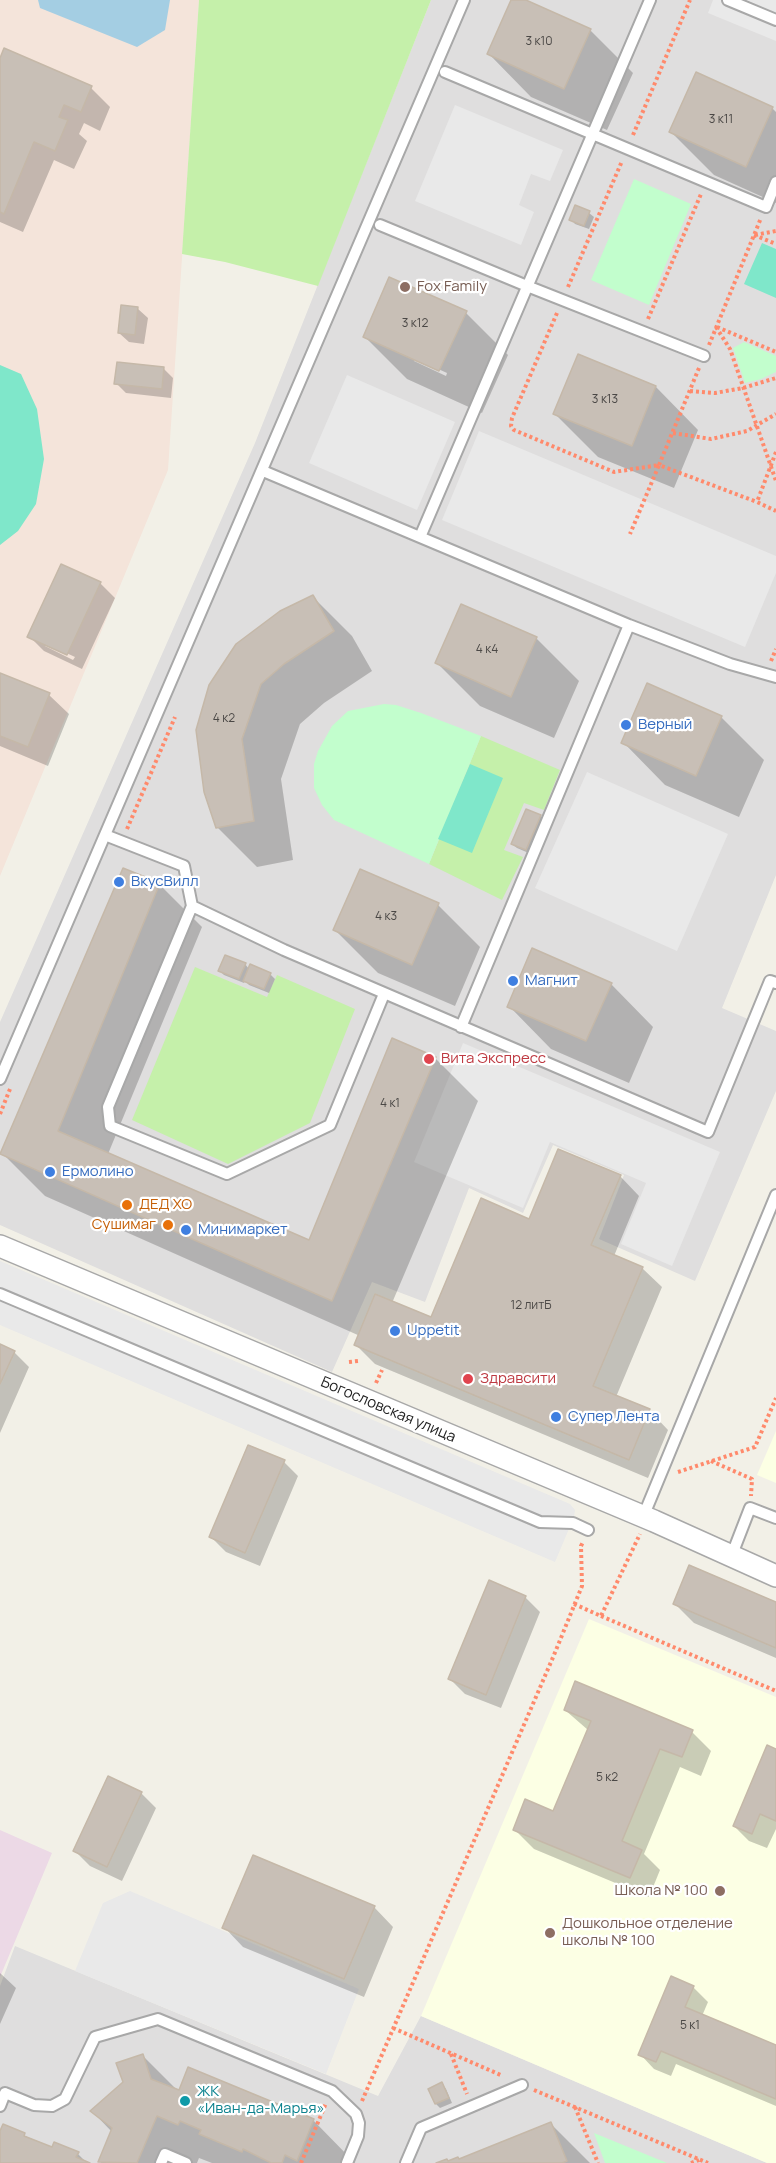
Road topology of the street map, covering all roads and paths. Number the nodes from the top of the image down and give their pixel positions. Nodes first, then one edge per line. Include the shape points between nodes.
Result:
1 (465, 0) edge
2 (650, 0) edge
3 (690, 0) edge
4 (728, 0) edge
5 (776, 20) edge
6 (444, 72) dead end
7 (592, 135) junction
8 (627, 149) junction
9 (706, 182) junction
10 (776, 182) edge
11 (766, 207) junction
12 (380, 225) dead end
13 (776, 231) edge
14 (754, 235) junction
15 (776, 244) edge
16 (527, 286) junction
17 (562, 300) junction
18 (716, 327) junction
19 (643, 331) junction
20 (776, 352) edge
21 (704, 356) junction
22 (776, 378) edge
23 (743, 387) junction
24 (690, 391) junction
25 (776, 414) edge
26 (757, 425) junction
27 (673, 433) junction
28 (776, 452) edge
29 (659, 465) junction
30 (771, 466) junction
31 (263, 471) junction
32 (776, 482) edge
33 (757, 502) junction
34 (776, 511) edge
35 (630, 534) dead end
36 (420, 537) junction
37 (629, 625) junction
38 (776, 676) edge
39 (105, 835) junction
40 (192, 906) junction
41 (776, 983) edge
42 (384, 994) junction
43 (461, 1027) junction
44 (0, 1079) edge
45 (776, 1195) edge
46 (0, 1246) edge
47 (0, 1294) edge
48 (358, 1361) dead end
49 (349, 1362) dead end
50 (776, 1398) edge
51 (710, 1461) junction
52 (675, 1480) dead end
53 (750, 1508) junction
54 (776, 1518) edge
55 (643, 1523) junction
56 (588, 1530) joint
57 (731, 1557) junction
58 (776, 1575) edge
59 (574, 1604) junction
60 (601, 1616) junction
61 (775, 1693) edge
62 (393, 2028) junction
63 (451, 2053) junction
64 (522, 2085) junction
65 (332, 2091) junction
66 (0, 2106) edge
67 (575, 2106) junction
68 (472, 2107) junction
69 (356, 2114) junction
70 (700, 2159) junction
71 (161, 2163) edge
72 (186, 2163) edge
73 (301, 2163) edge
74 (348, 2163) edge
75 (406, 2163) edge
76 (598, 2163) edge
77 (691, 2163) edge
78 (708, 2163) edge

1 - 31 lane
2 - 7 lane
3 - 8 path
4 - 5 lane
6 - 7 lane
7 - 8 lane
7 - 16 lane
8 - 9 lane
8 - 17 path
9 - 11 lane
9 - 19 path
10 - 11 lane
11 - 14 path
12 - 16 lane
13 - 14 path
14 - 15 path
14 - 18 path
16 - 17 lane
16 - 36 lane
17 - 19 lane
17 - 29 path via 511,426 614,472
18 - 20 path
18 - 21 path
18 - 23 path via 730,349
19 - 21 lane
21 - 24 path
22 - 23 path
23 - 24 path via 715,393
23 - 26 path
24 - 27 path
25 - 26 path
26 - 27 path via 711,439
26 - 30 path
27 - 29 path
28 - 30 path
29 - 33 path
29 - 35 path
30 - 32 path
30 - 33 path
31 - 36 lane
31 - 39 lane
33 - 34 path
36 - 37 lane
37 - 38 lane via 730,664
37 - 43 lane
39 - 40 lane via 184,866
39 - 44 lane
40 - 42 lane
40 - 42 lane via 108,1107 110,1126 227,1174 330,1125
41 - 43 lane via 770,981 708,1132
42 - 43 lane
45 - 55 lane
46 - 55 street, Богословская улица
47 - 56 lane via 540,1522 573,1523
48 - 49 path
50 - 51 path via 755,1447
51 - 52 path via 678,1471
51 - 53 path via 752,1479
53 - 54 lane
53 - 57 lane
55 - 57 street, Богословская улица
55 - 60 path
56 - 59 path via 581,1546 582,1586
57 - 58 street, Богословская улица
59 - 60 path
59 - 62 path
60 - 61 path
62 - 63 path
62 - 69 path
63 - 64 path
63 - 68 path
64 - 67 path
64 - 68 lane
65 - 66 lane via 158,2019 95,2037 65,2098 52,2106 34,2105 5,2094
65 - 69 lane
65 - 73 path
67 - 70 path
67 - 76 path
68 - 75 lane via 421,2128
69 - 74 lane via 358,2136
70 - 77 path
70 - 78 path
71 - 72 lane via 165,2154

